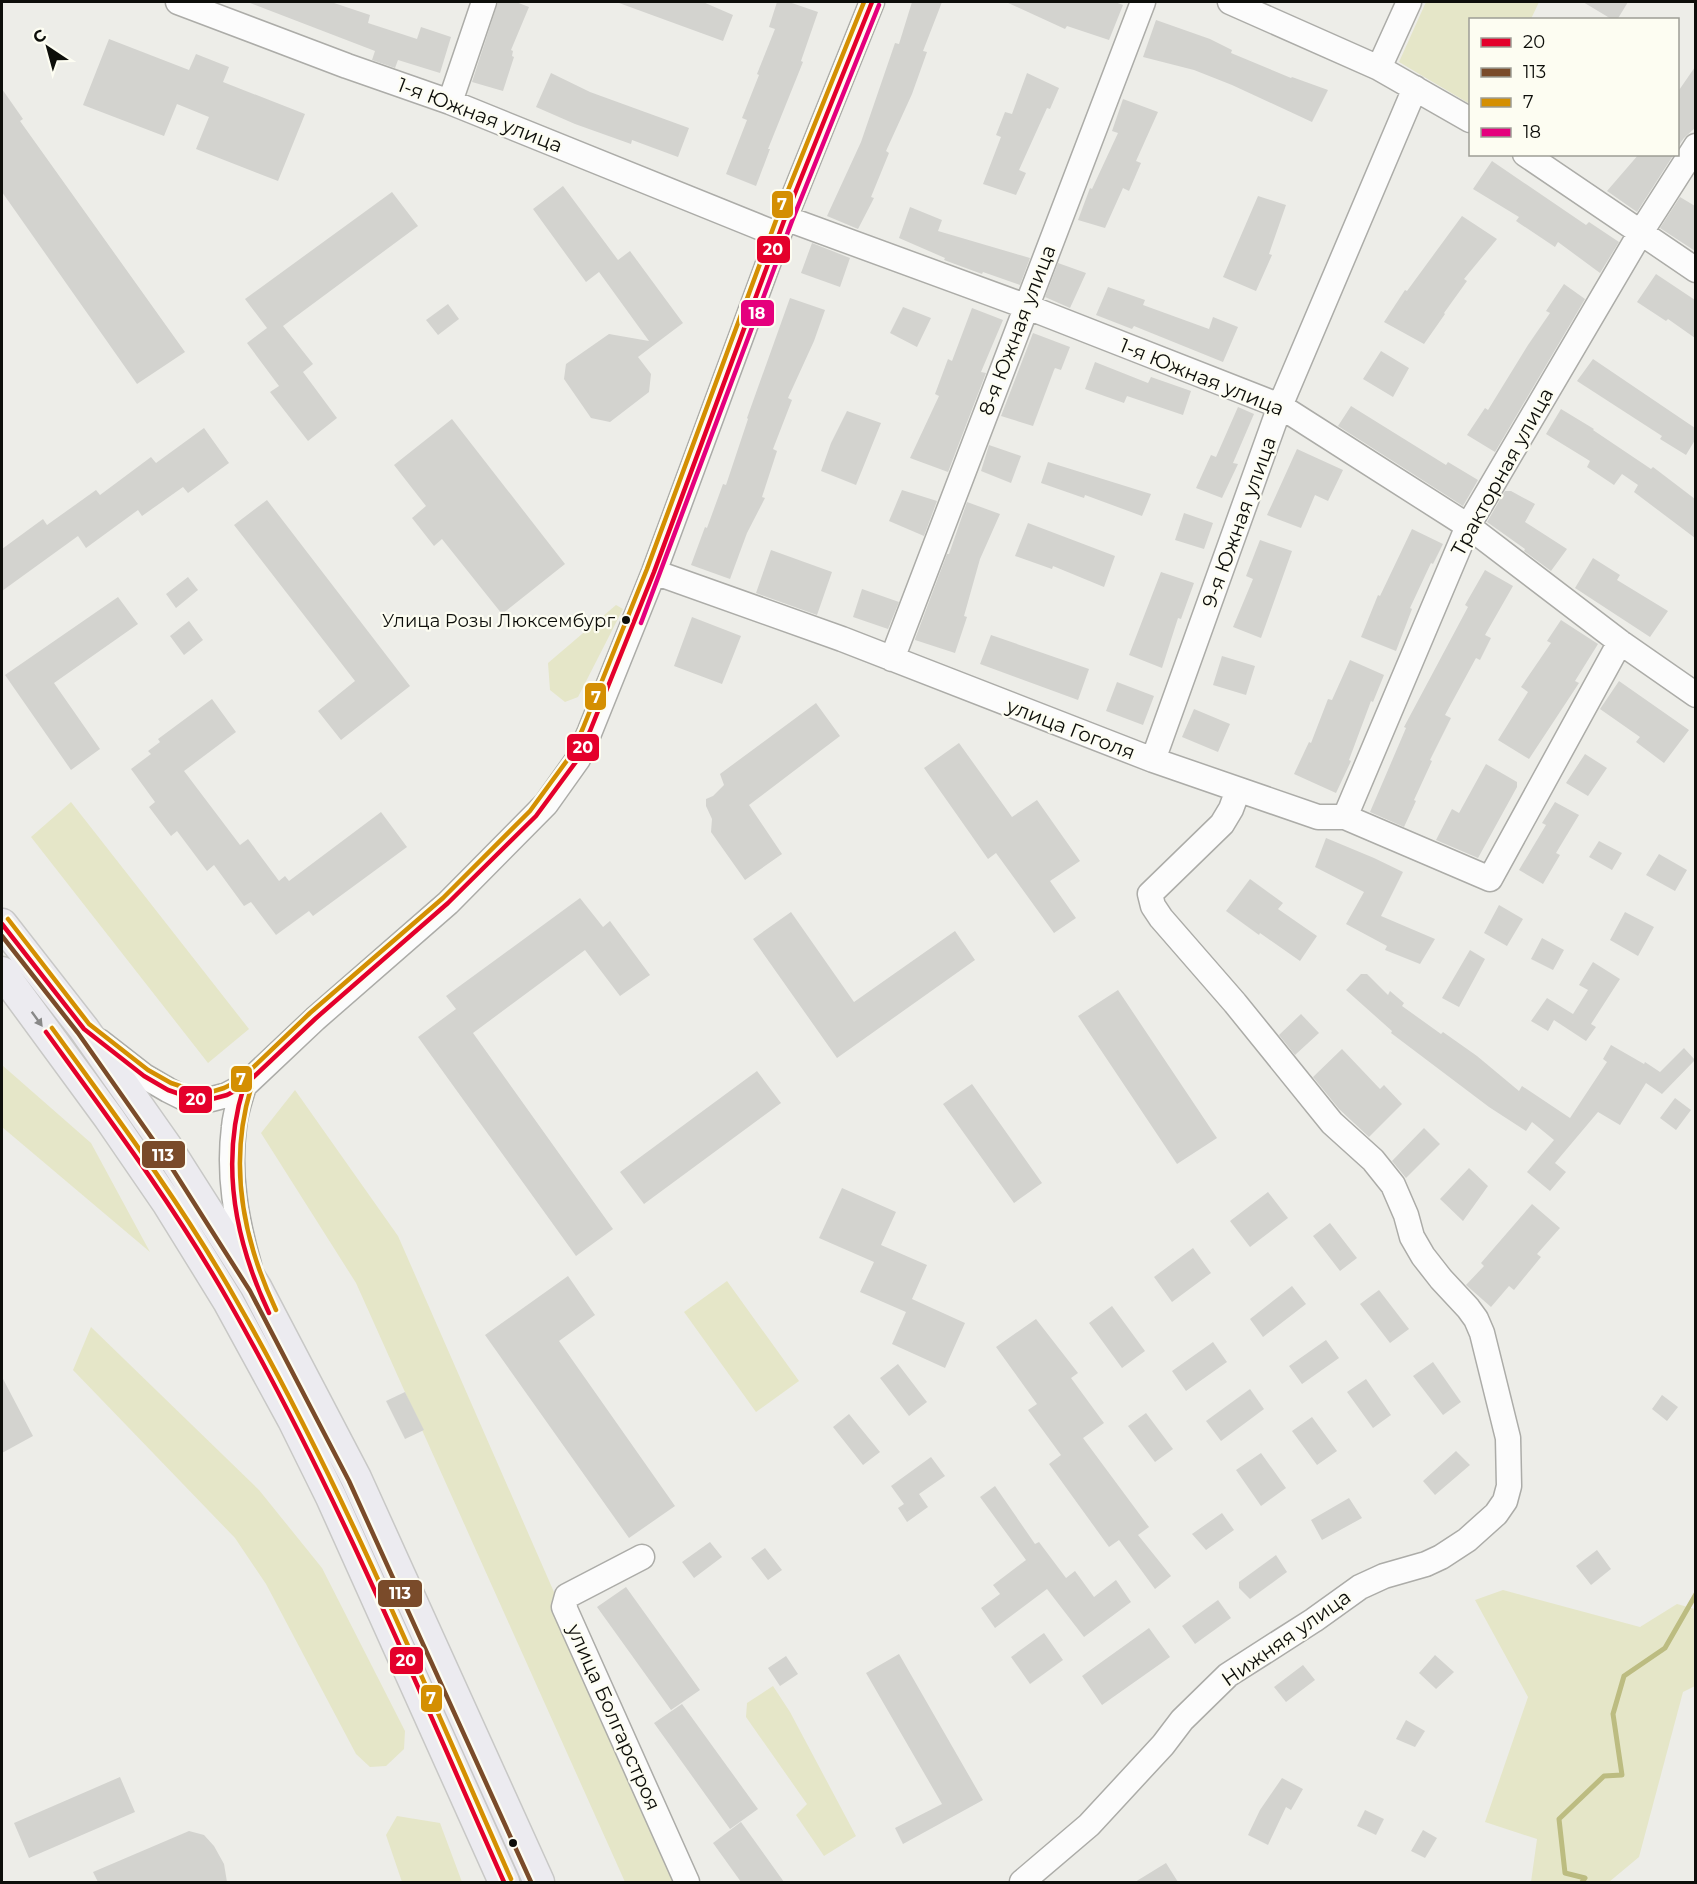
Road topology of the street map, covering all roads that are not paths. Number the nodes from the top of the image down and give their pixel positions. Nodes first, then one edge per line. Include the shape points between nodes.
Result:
1 (177, 2) edge
2 (484, 2) edge
3 (872, 2) edge
4 (1143, 2) edge
5 (1230, 2) edge
6 (1409, 2) edge
7 (1379, 68) junction
8 (1415, 88) junction
9 (450, 102) junction
10 (1469, 119) edge
11 (1695, 146) edge
12 (1528, 156) edge
13 (782, 227) junction
14 (1641, 232) junction
15 (1695, 270) edge
16 (1025, 306) junction
17 (1281, 406) junction
18 (1468, 526) junction
19 (654, 572) junction
20 (1620, 642) junction
21 (892, 659) junction
22 (1695, 695) edge
23 (1153, 760) junction
24 (1238, 790) junction
25 (1345, 817) junction
26 (2, 924) edge
27 (2, 972) edge
28 (84, 1029) junction
29 (244, 1086) junction
30 (256, 1287) junction
31 (642, 1557) dead end
32 (504, 1882) edge
33 (539, 1882) edge
34 (687, 1882) edge
35 (1022, 1882) edge

1 - 9 street, 1-я Южная улица
2 - 9 street
3 - 13 street
4 - 16 street, 8-я Южная улица
5 - 7 street
6 - 7 street
7 - 8 street
8 - 10 street
8 - 17 street, 9-я Южная улица
9 - 13 street, 1-я Южная улица
11 - 14 street, Тракторная улица
12 - 14 street
13 - 16 street, 1-я Южная улица
13 - 19 street
14 - 15 street
14 - 18 street, Тракторная улица
16 - 17 street, 1-я Южная улица
16 - 21 street, 8-я Южная улица
17 - 18 street, 1-я Южная улица
17 - 23 street, 9-я Южная улица
18 - 20 street, 1-я Южная улица
18 - 25 street, Тракторная улица
19 - 21 street, улица Гоголя
19 - 29 street via 578,759 536,816 448,903
20 - 22 street, 1-я Южная улица
20 - 25 street, улица Гоголя via 1490,879
21 - 23 street, улица Гоголя
23 - 24 street, улица Гоголя
24 - 25 street, улица Гоголя via 1318,817
24 - 35 street, Нижняя улица via 1222,824 1150,894 1153,906 1332,1123 1373,1160 1393,1185 1424,1256 1476,1319 1508,1438 1509,1486 1496,1514 1467,1540 1426,1564 1360,1587 1228,1675 1182,1720 1089,1825
26 - 28 main road
27 -> 32 main road via 168,1204 234,1311 331,1497
28 - 29 street via 144,1076 184,1098 212,1099
28 - 30 main road via 167,1147
29 - 30 street via 234,1125 231,1169 238,1225
30 - 33 main road via 356,1478
31 - 34 street, улица Болгарстроя via 567,1596 564,1607

